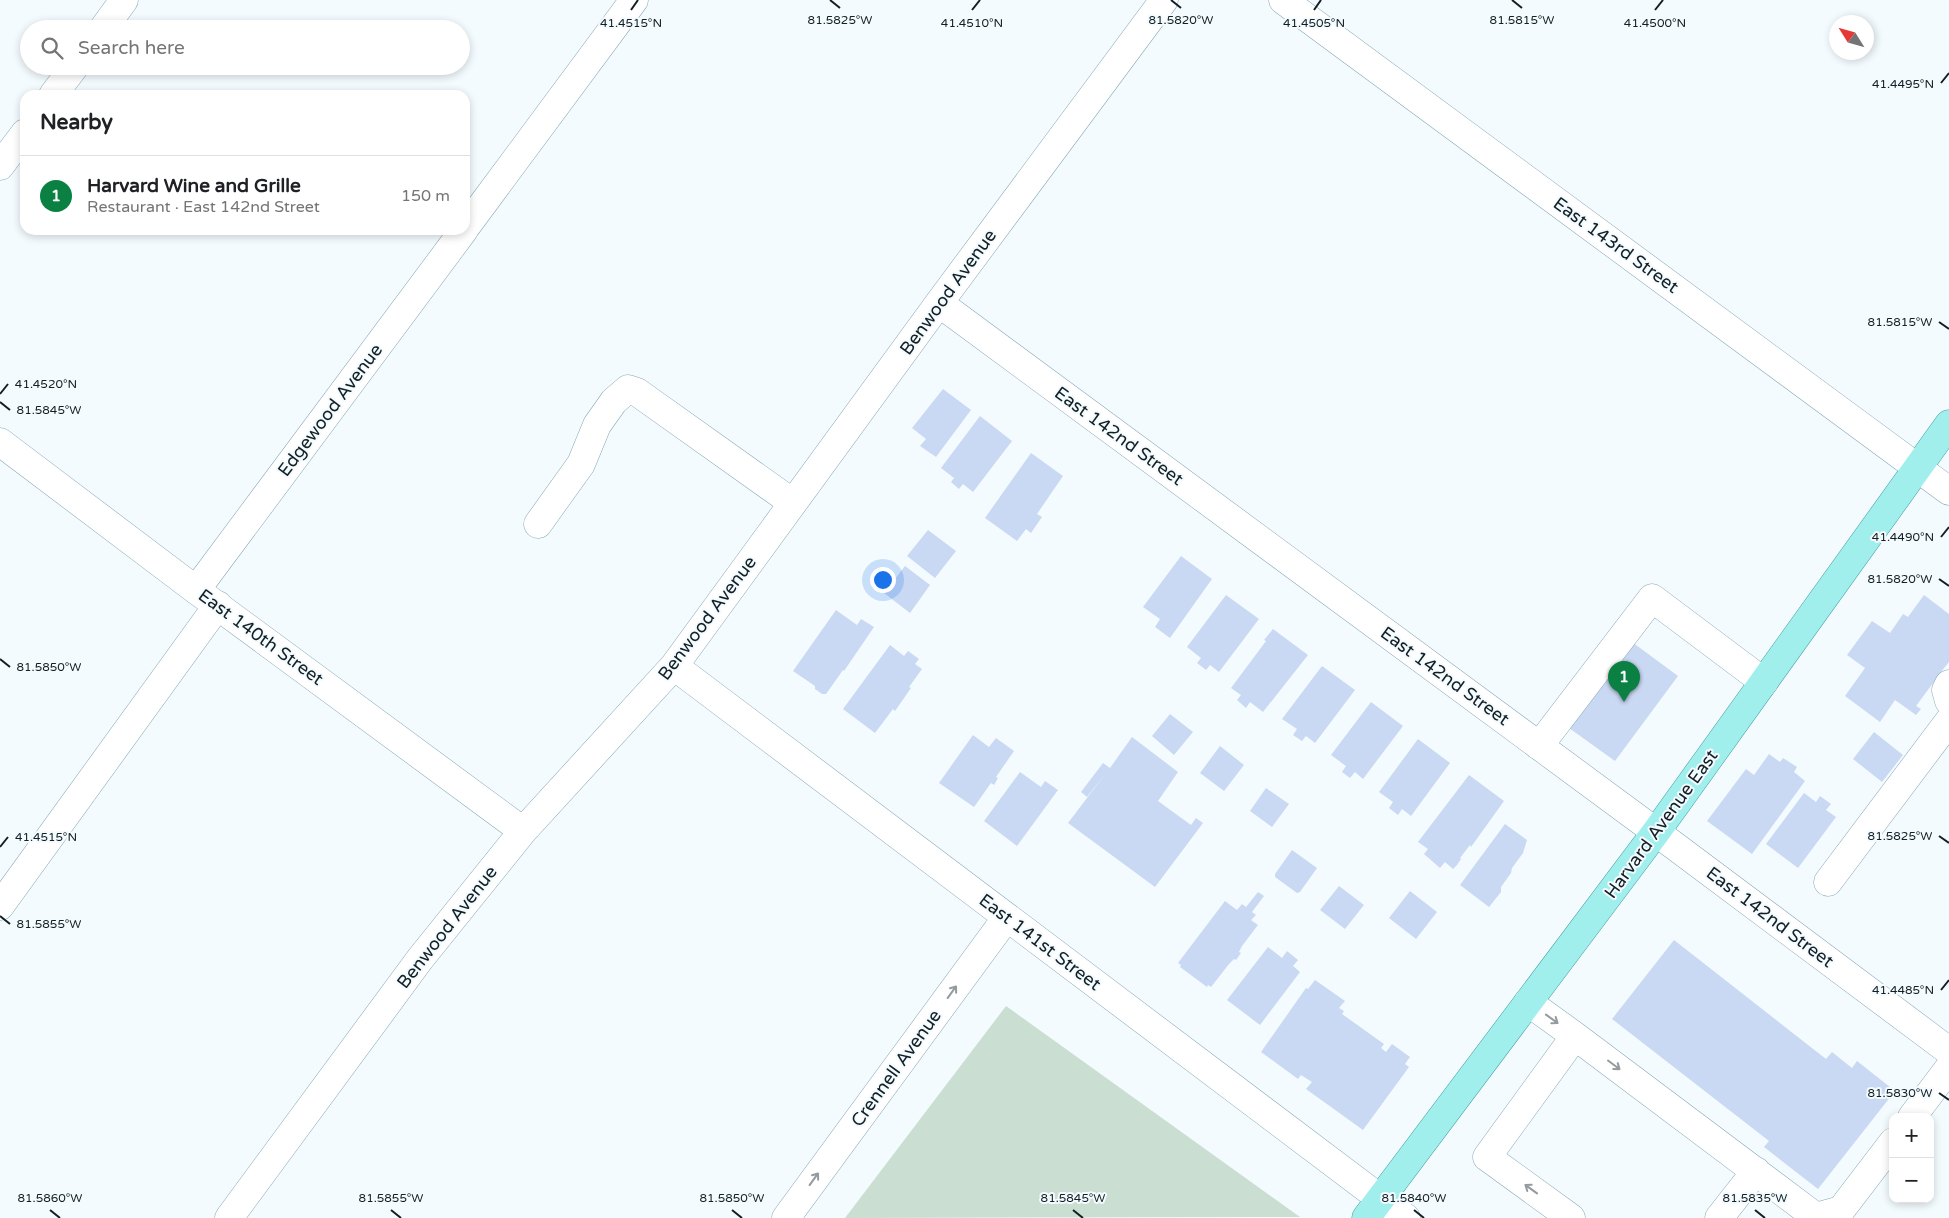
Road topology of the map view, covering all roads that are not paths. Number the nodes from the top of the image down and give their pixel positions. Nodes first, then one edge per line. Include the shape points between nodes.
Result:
1 (124, 0) edge
2 (634, 0) edge
3 (1164, 0) edge
4 (1283, 0) edge
5 (110, 20) edge
6 (68, 75) edge
7 (57, 90) edge
8 (20, 140) edge
9 (0, 166) edge
10 (470, 221) edge
11 (460, 235) edge
12 (939, 303) junction
13 (1949, 424) edge
14 (0, 442) edge
15 (1918, 468) junction
16 (1949, 490) edge
17 (793, 503) junction
18 (538, 524) dead end
19 (207, 598) junction
20 (674, 666) junction
21 (1764, 682) junction
22 (1949, 684) edge
23 (1949, 701) edge
24 (1949, 720) edge
25 (1539, 746) junction
26 (523, 832) junction
27 (1656, 832) junction
28 (1828, 882) dead end
29 (0, 906) edge
30 (1007, 917) junction
31 (1528, 1002) junction
32 (1575, 1036) junction
33 (1949, 1051) edge
34 (1949, 1068) edge
35 (1915, 1113) edge
36 (1889, 1147) edge
37 (1756, 1171) junction
38 (1373, 1208) edge
39 (229, 1218) edge
40 (786, 1218) edge
41 (1406, 1218) edge
42 (1571, 1218) edge
43 (1719, 1218) edge

1 - 5 street
2 - 10 street, Edgewood Avenue
3 - 12 street, Benwood Avenue
4 - 15 street, East 143rd Street
6 - 7 street
8 - 9 street
11 - 19 street, Edgewood Avenue
12 - 17 street, Benwood Avenue
12 - 25 street, East 142nd Street
13 - 15 main road, Harvard Avenue East
14 - 19 street, East 140th Street
15 - 16 street, East 143rd Street
15 - 21 main road, Harvard Avenue East
17 - 18 street via 637,392 628,389 614,401 597,426 581,464
17 - 20 street, Benwood Avenue
19 - 26 street, East 140th Street
19 - 29 street, Edgewood Avenue
20 - 26 street, Benwood Avenue
20 - 30 street, East 141st Street
21 - 25 street via 1652,598
21 - 27 main road, Harvard Avenue East
22 - 23 street via 1946,690
24 - 28 street
25 - 27 street, East 142nd Street
26 - 39 street, Benwood Avenue via 420,959
27 - 31 main road, Harvard Avenue East
27 - 33 street, East 142nd Street
30 - 38 street, East 141st Street
40 -> 30 street, Crennell Avenue
31 -> 32 street
31 - 38 main road, Harvard Avenue East
32 -> 37 street
42 -> 32 street via 1487,1157
34 - 35 street
36 - 37 street via 1841,1210 1816,1218
37 - 43 street
38 - 41 street, East 141st Street

